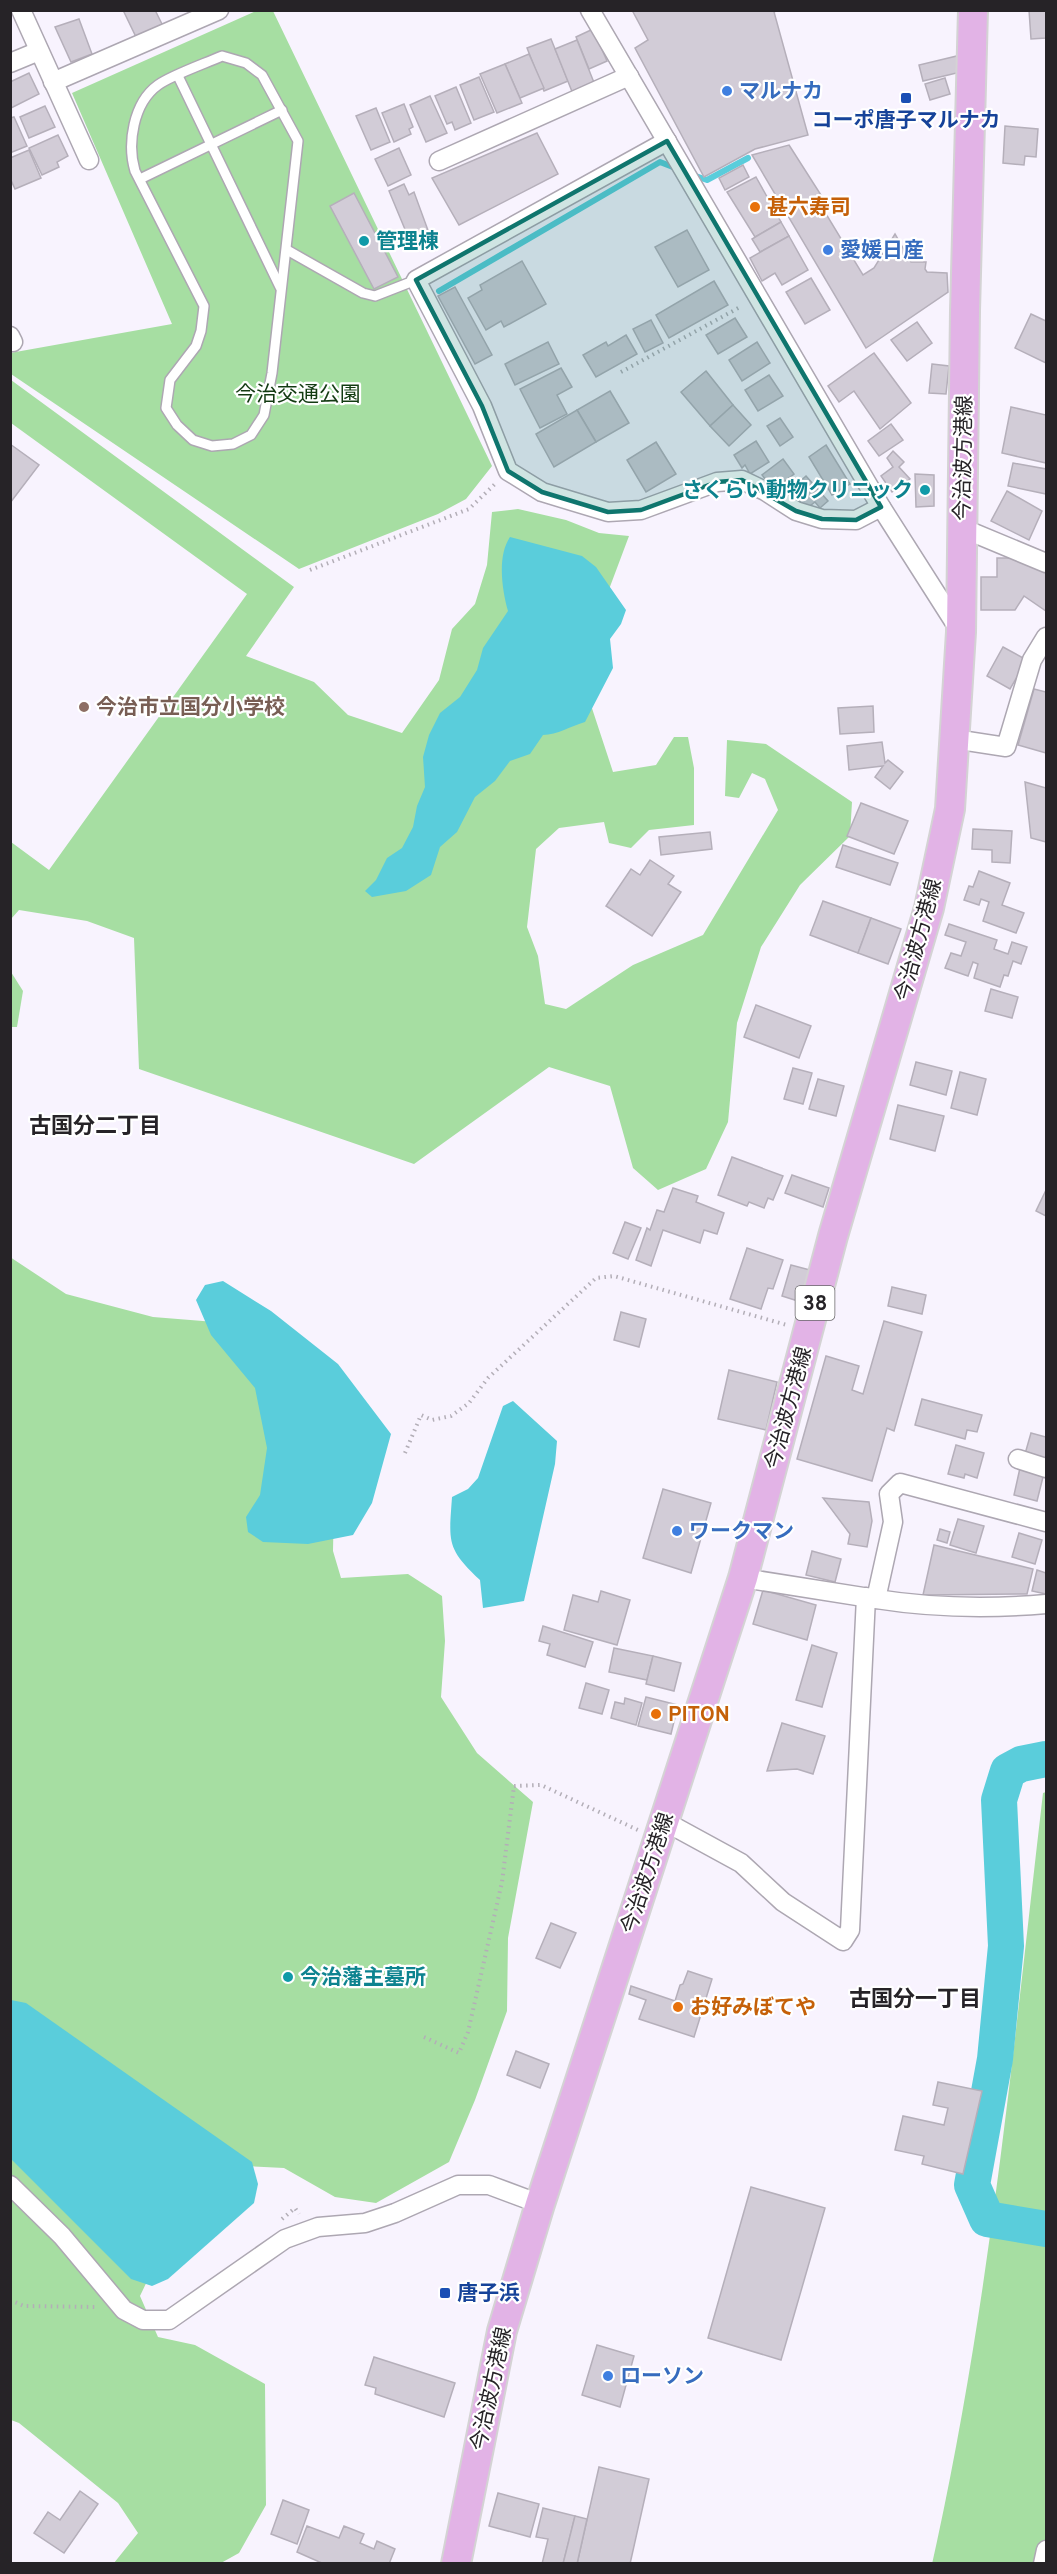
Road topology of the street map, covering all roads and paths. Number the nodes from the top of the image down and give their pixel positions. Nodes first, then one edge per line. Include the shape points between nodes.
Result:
1 (21, 10) edge
2 (219, 10) edge
3 (590, 10) edge
4 (973, 10) edge
5 (39, 51) junction
6 (10, 63) edge
7 (178, 76) junction
8 (629, 76) junction
9 (53, 82) junction
10 (282, 110) junction
11 (667, 141) junction
12 (212, 144) junction
13 (89, 160) dead end
14 (439, 161) dead end
15 (140, 179) junction
16 (287, 249) junction
17 (416, 280) junction
18 (280, 288) junction
19 (759, 297) junction
20 (10, 336) edge
21 (10, 342) edge
22 (621, 372) dead end
23 (508, 471) junction
24 (881, 507) junction
25 (962, 528) junction
26 (1047, 563) edge
27 (310, 570) dead end
28 (961, 633) junction
29 (1047, 637) edge
30 (954, 740) junction
31 (808, 1330) junction
32 (405, 1453) dead end
33 (1018, 1460) dead end
34 (1047, 1468) edge
35 (1047, 1522) edge
36 (743, 1578) junction
37 (871, 1598) junction
38 (1047, 1604) edge
39 (661, 1830) junction
40 (424, 2037) dead end
41 (10, 2185) edge
42 (540, 2204) junction
43 (10, 2300) edge
44 (124, 2310) junction
45 (1047, 2550) edge
46 (456, 2564) edge
47 (1043, 2564) edge

1 - 5 street
2 - 9 street
3 - 8 street
4 - 25 main road, 今治波方港線 / 38
5 - 6 street
5 - 9 street
7 - 10 lane via 222,56 246,63 262,75
7 - 12 lane
7 - 15 lane via 158,85 137,114 132,161
8 - 11 street
8 - 14 street
9 - 13 street
10 - 12 lane
10 - 16 lane via 298,141
11 - 17 street
11 - 19 street
12 - 15 lane
12 - 18 lane
15 - 18 lane via 204,306 195,346 170,380 166,408 193,440 212,446 234,444 251,435 264,415
16 - 17 lane via 363,293 375,296
16 - 18 lane
17 - 23 street via 482,406
19 - 22 path
19 - 24 street
20 - 21 street
23 - 24 street via 542,492 608,512 641,510 717,482 742,480 796,511 822,519 856,520
23 - 27 path via 469,508
24 - 28 street
25 - 26 street
25 - 28 main road, 今治波方港線 / 38
28 - 30 main road, 今治波方港線 / 38
29 - 30 street via 1032,660 1006,747
30 - 31 main road, 今治波方港線 / 38 via 950,809 929,908
31 - 32 path via 614,1276 596,1278 488,1378 469,1403 452,1416 432,1420 421,1415
31 - 36 main road, 今治波方港線 / 38
33 - 34 street
35 - 37 street via 900,1483 889,1494 893,1522
36 - 37 street
36 - 39 main road, 今治波方港線 / 38
37 - 38 street via 963,1608
37 - 39 street via 850,1930 843,1941 783,1902 741,1863
39 - 40 path via 541,1785 514,1786 502,1881 468,2032 459,2053
39 - 42 main road, 今治波方港線 / 38
41 - 44 street via 62,2236
42 - 44 street via 489,2185 458,2185 365,2223 318,2227 285,2239 169,2320 143,2320
42 - 46 main road, 今治波方港線 / 38 via 502,2331
43 - 44 path via 24,2306 80,2305
45 - 47 street

